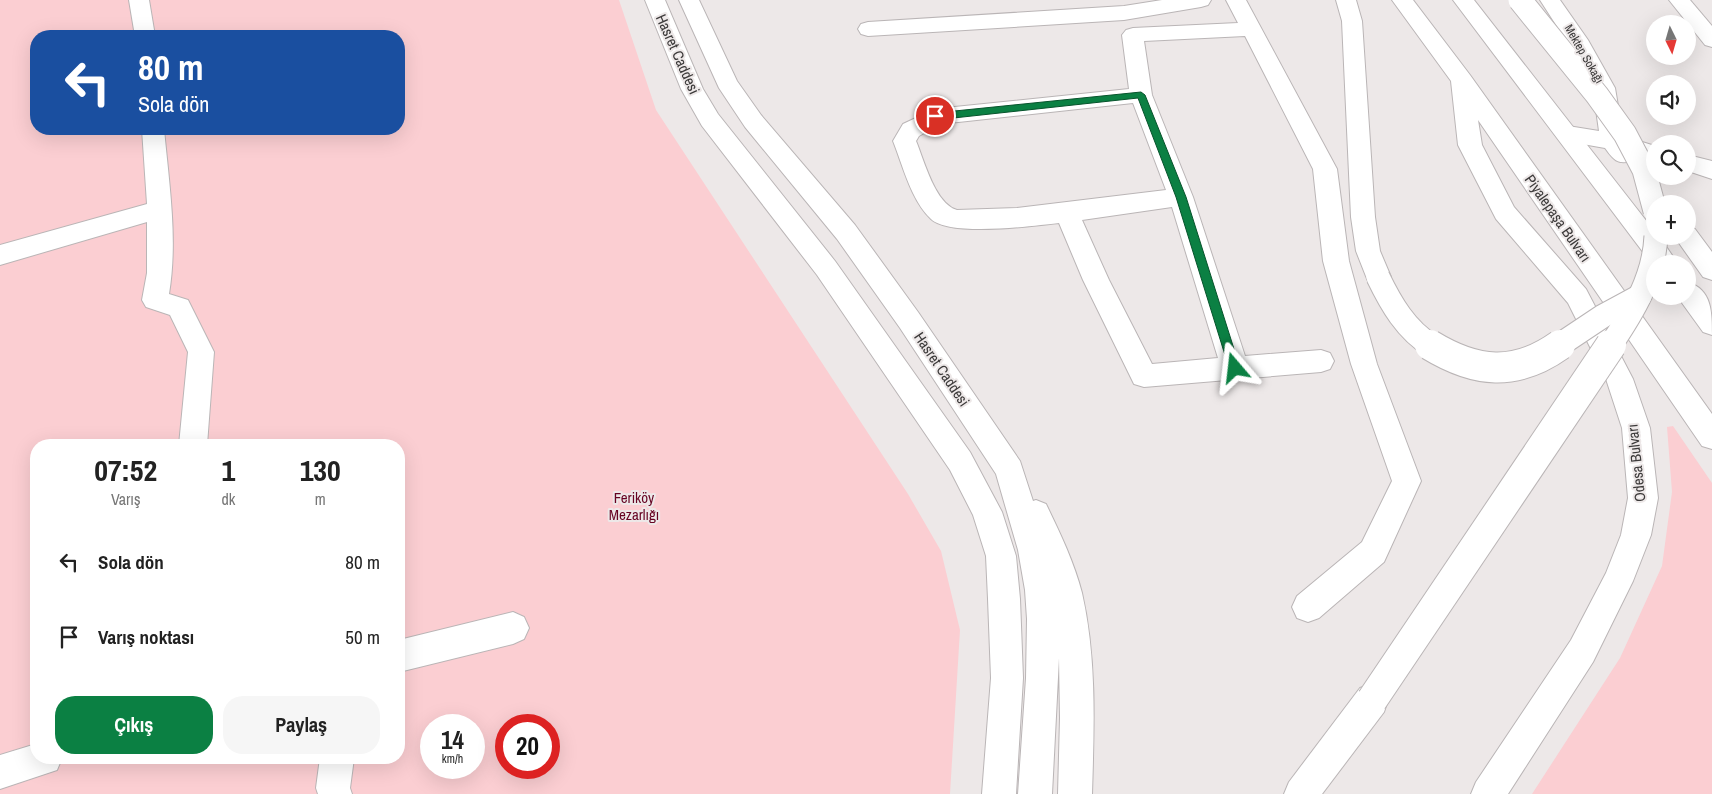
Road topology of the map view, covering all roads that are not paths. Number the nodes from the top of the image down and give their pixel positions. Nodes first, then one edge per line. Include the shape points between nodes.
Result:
1 (139, 0) edge
2 (655, 0) edge
3 (689, 0) edge
4 (1201, 0) edge
5 (1236, 0) edge
6 (1346, 0) edge
7 (1402, 0) edge
8 (1463, 0) edge
9 (1520, 0) edge
10 (1550, 0) edge
11 (1680, 0) edge
12 (1124, 13) junction
13 (868, 29) dead end
14 (1251, 29) junction
15 (144, 30) edge
16 (1133, 36) junction
17 (1712, 40) edge
18 (1462, 80) junction
19 (1141, 95) junction
20 (1568, 134) junction
21 (153, 135) edge
22 (1612, 141) junction
23 (1646, 151) edge
24 (1696, 165) edge
25 (1712, 170) edge
26 (1651, 195) edge
27 (1654, 195) edge
28 (1181, 197) junction
29 (159, 210) junction
30 (1066, 213) junction
31 (1655, 245) edge
32 (1693, 245) edge
33 (0, 255) edge
34 (1659, 255) edge
35 (1712, 270) edge
36 (1640, 296) junction
37 (1696, 303) edge
38 (1712, 324) edge
39 (1321, 361) dead end
40 (1235, 368) junction
41 (1712, 437) edge
42 (194, 439) edge
43 (1010, 470) junction
44 (1308, 607) dead end
45 (513, 628) dead end
46 (405, 655) edge
47 (1372, 700) junction
48 (30, 763) edge
49 (336, 764) edge
50 (0, 772) edge
51 (335, 794) edge
52 (999, 794) edge
53 (1035, 794) edge
54 (1075, 794) edge
55 (1301, 794) edge
56 (1323, 794) edge
57 (1488, 794) edge

1 - 15 main road
2 - 52 main road, Hasret Caddesi via 692,88 710,120 826,268 960,461 987,512 1001,556 1004,599 1007,678
3 - 43 main road, Hasret Caddesi via 727,83 753,121 846,232
4 - 12 main road
5 - 14 main road
6 - 36 main road, bridge via 1352,21 1362,217 1368,251 1378,277 1403,320 1421,338 1459,360 1505,367 1529,363 1545,355
7 - 18 main road, Piyalepaşa Bulvarı
8 - 20 main road
9 - 26 main road, bridge via 1625,134 1644,170
10 - 22 main road, Mektep Sokağı via 1604,88
11 - 17 main road
12 - 13 main road
12 - 16 main road
14 - 16 main road
14 - 44 main road via 1324,169 1336,262 1364,364 1407,481 1373,552
16 - 19 main road
18 - 41 main road, Piyalepaşa Bulvarı
18 - 57 main road, Odesa Bulvarı via 1470,145 1505,213 1577,296 1619,379 1636,428 1643,498 1636,535 1618,581 1582,651
19 - 28 main road
19 - 30 main road via 935,116 911,130 904,141 930,200 944,216 970,221
20 - 22 main road
20 - 34 main road
21 - 29 main road
22 - 23 main road
22 - 27 main road
24 - 25 main road
28 - 30 main road
28 - 40 main road
29 - 33 main road
29 - 42 main road via 160,273 155,300 179,306 202,352
30 - 40 main road via 1144,376
31 - 36 main road, bridge via 1653,264
32 - 35 main road
36 - 47 main road, bridge via 1616,338
37 - 38 main road
39 - 40 main road
43 - 53 main road, Hasret Caddesi via 1036,561 1042,609 1043,662
43 - 54 main road via 1025,488 1052,548 1066,592 1075,655
45 - 46 main road
47 - 55 main road
47 - 56 main road
48 - 50 main road
49 - 51 main road

